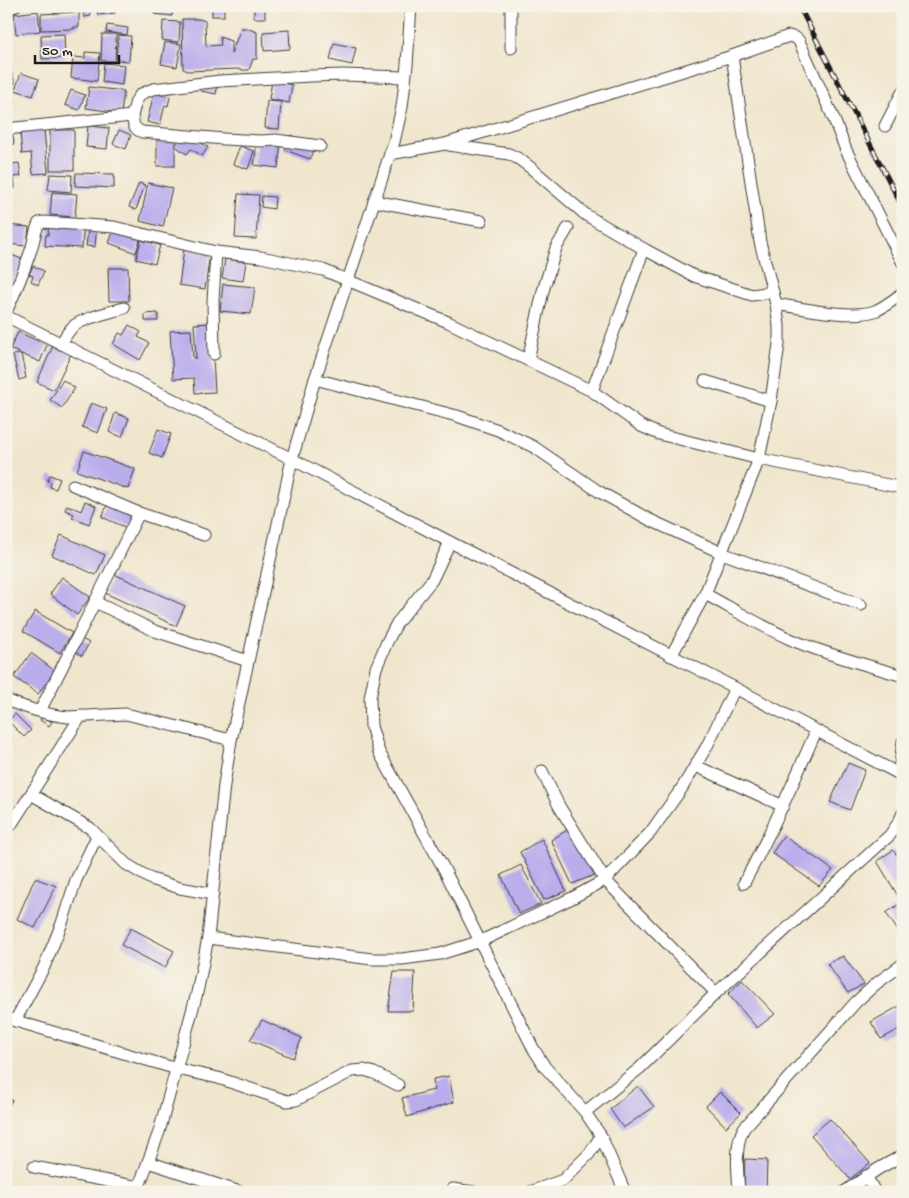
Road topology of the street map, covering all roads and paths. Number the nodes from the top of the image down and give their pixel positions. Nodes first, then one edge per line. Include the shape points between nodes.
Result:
1 (15, 6) edge
2 (411, 6) edge
3 (511, 6) edge
4 (6, 9) edge
5 (511, 48) dead end
6 (732, 56) junction
7 (405, 77) junction
8 (903, 91) edge
9 (132, 116) junction
10 (885, 126) dead end
11 (6, 128) edge
12 (445, 144) junction
13 (320, 146) dead end
14 (390, 154) junction
15 (374, 201) junction
16 (481, 221) dead end
17 (568, 228) dead end
18 (644, 249) junction
19 (216, 252) junction
20 (903, 263) edge
21 (347, 280) junction
22 (773, 292) junction
23 (903, 293) edge
24 (776, 304) junction
25 (124, 308) dead end
26 (6, 312) edge
27 (6, 316) edge
28 (60, 344) junction
29 (214, 354) dead end
30 (528, 360) junction
31 (315, 379) junction
32 (705, 381) dead end
33 (592, 391) junction
34 (771, 401) junction
35 (292, 459) junction
36 (759, 459) junction
37 (73, 485) dead end
38 (903, 488) edge
39 (139, 513) junction
40 (204, 534) dead end
41 (450, 542) junction
42 (722, 553) junction
43 (705, 594) junction
44 (95, 602) junction
45 (861, 605) dead end
46 (671, 656) junction
47 (248, 661) junction
48 (903, 676) edge
49 (735, 688) junction
50 (6, 700) edge
51 (40, 711) junction
52 (81, 716) junction
53 (816, 731) junction
54 (231, 740) junction
55 (903, 741) edge
56 (696, 766) junction
57 (542, 771) dead end
58 (901, 775) edge
59 (31, 794) junction
60 (783, 806) junction
61 (903, 813) edge
62 (11, 825) dead end
63 (98, 836) junction
64 (605, 880) junction
65 (744, 882) dead end
66 (213, 894) junction
67 (208, 938) junction
68 (481, 941) junction
69 (902, 967) edge
70 (716, 993) junction
71 (10, 1020) edge
72 (176, 1069) junction
73 (398, 1085) dead end
74 (585, 1112) junction
75 (601, 1136) junction
76 (903, 1155) edge
77 (148, 1162) junction
78 (34, 1166) dead end
79 (866, 1176) junction
80 (562, 1186) edge
81 (452, 1189) dead end
82 (138, 1190) edge
83 (240, 1192) edge
84 (474, 1192) edge
85 (530, 1192) edge
86 (625, 1192) edge
87 (739, 1192) edge
88 (844, 1192) edge
89 (875, 1192) edge

1 - 4 street
2 - 7 street
3 - 5 street
6 - 12 street
6 - 20 street via 789,36 799,41 846,150
6 - 22 street via 760,242
7 - 9 street via 310,76 153,89 141,94
7 - 14 street via 402,107
8 - 10 street
9 - 11 street
9 - 13 street via 134,126 142,132 276,140
12 - 14 street
12 - 18 street via 509,154 519,159 586,215
14 - 15 street
15 - 16 street
15 - 21 street
17 - 30 street via 556,248
18 - 22 street via 694,276 752,295
18 - 33 street
19 - 21 street via 296,264
19 - 26 street via 114,227 39,223 17,290
19 - 29 street
21 - 30 street
21 - 31 street
22 - 24 street
23 - 24 street via 866,314 850,315
24 - 34 street via 780,326
25 - 28 street via 74,326
27 - 28 street
28 - 35 street
30 - 33 street
31 - 35 street
31 - 42 street via 498,430 534,447 628,508
32 - 34 street
33 - 36 street via 641,426 659,434
34 - 36 street
35 - 41 street
35 - 47 street
36 - 38 street
36 - 42 street
37 - 39 street
39 - 40 street
39 - 44 street
41 - 46 street
41 - 68 street via 432,580 397,623 387,642 376,668 370,698 371,726 379,752
42 - 43 street
42 - 45 street
43 - 46 street
43 - 48 street via 766,628 811,648
44 - 47 street via 155,631
44 - 51 street
46 - 49 street
47 - 54 street
49 - 53 street
49 - 56 street
50 - 51 street
51 - 52 street
52 - 54 street via 126,714
52 - 59 street
53 - 58 street
53 - 60 street
54 - 66 street
55 - 58 street
56 - 60 street
56 - 64 street via 650,832
57 - 64 street via 559,806
59 - 62 street
59 - 63 street via 90,828
60 - 65 street
61 - 70 street via 890,835
63 - 66 street via 126,864 151,879
63 - 71 street via 76,880 44,967
64 - 68 street
64 - 70 street
66 - 67 street
67 - 68 street via 402,959 440,954
67 - 72 street
68 - 74 street via 534,1048
69 - 87 street via 856,1002 744,1128 738,1143
70 - 74 street via 640,1068
71 - 72 street
72 - 73 street via 218,1078 287,1101 296,1100 352,1071 374,1073
72 - 77 street
74 - 75 street
75 - 80 street
75 - 86 street
76 - 79 street
77 - 82 street
77 - 83 street
78 - 82 street
79 - 88 street
79 - 89 street
80 - 85 street
81 - 84 street

